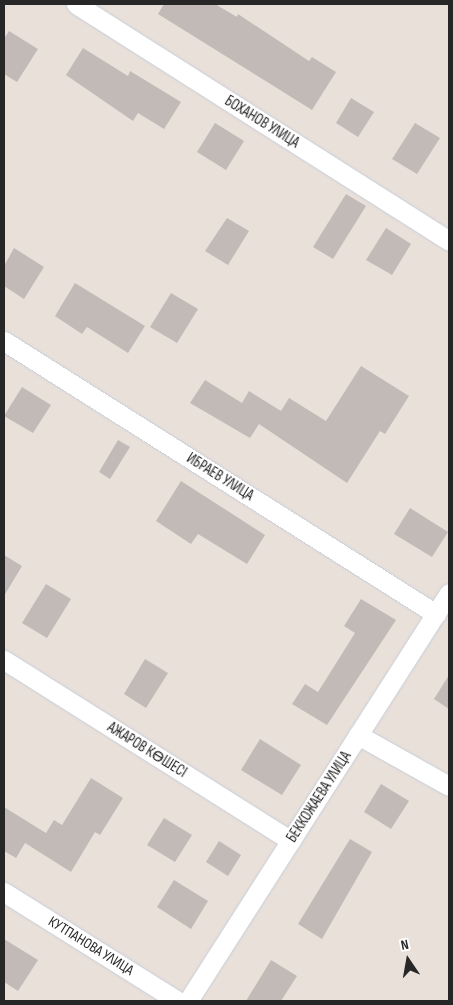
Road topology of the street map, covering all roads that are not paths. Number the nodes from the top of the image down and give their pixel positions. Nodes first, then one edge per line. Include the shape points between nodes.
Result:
1 (76, 4) edge
2 (449, 241) edge
3 (4, 341) edge
4 (449, 593) edge
5 (436, 614) junction
6 (4, 660) edge
7 (358, 735) junction
8 (449, 786) edge
9 (291, 840) junction
10 (4, 892) edge
11 (178, 1001) edge
12 (188, 1001) edge

1 - 2 street, БОХАНОВ УЛИЦА
3 - 5 street, ИБРАЕВ УЛИЦА
4 - 5 street, БЕККОЖАЕВА УЛИЦА
5 - 7 street, БЕККОЖАЕВА УЛИЦА
6 - 9 street, АЖАРОВ КӨШЕСІ
7 - 8 street
7 - 9 street, БЕККОЖАЕВА УЛИЦА
9 - 12 street, БЕККОЖАЕВА УЛИЦА
10 - 11 street, КУТПАНОВА УЛИЦА

